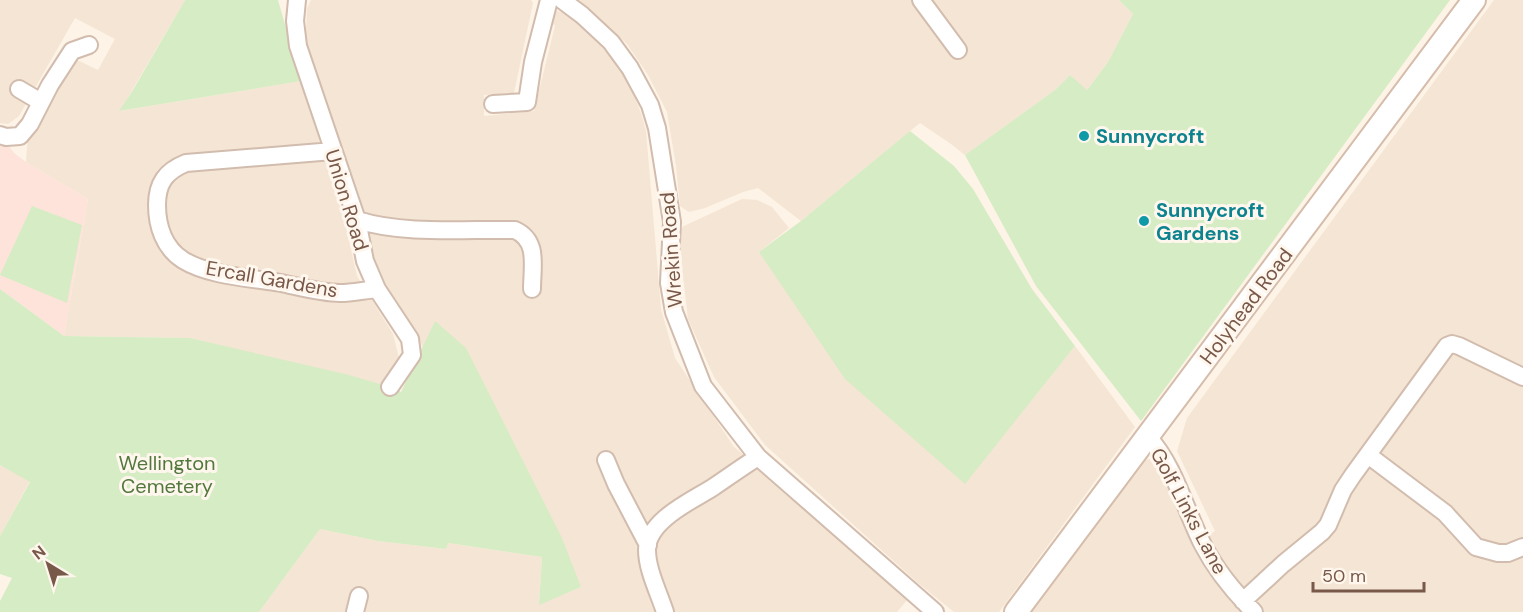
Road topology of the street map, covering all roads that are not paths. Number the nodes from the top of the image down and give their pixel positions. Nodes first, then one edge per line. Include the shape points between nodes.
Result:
1 (297, 0) edge
2 (549, 0) edge
3 (562, 0) edge
4 (921, 0) edge
5 (1474, 0) edge
6 (88, 45) dead end
7 (958, 50) dead end
8 (19, 88) dead end
9 (41, 102) junction
10 (493, 104) dead end
11 (0, 135) edge
12 (333, 151) junction
13 (357, 220) junction
14 (377, 289) junction
15 (532, 289) dead end
16 (1523, 377) edge
17 (390, 387) dead end
18 (1148, 437) junction
19 (1368, 455) junction
20 (758, 457) junction
21 (606, 460) dead end
22 (648, 545) junction
23 (1523, 547) edge
24 (1248, 606) edge
25 (665, 612) edge
26 (934, 612) edge
27 (1016, 612) edge

1 - 12 street, Union Road via 298,46
2 - 10 street via 532,62 527,102
3 - 20 street, Wrekin Road via 611,42 650,105 672,222 669,283 674,312 703,386
4 - 7 street
5 - 18 main road, Holyhead Road
6 - 9 street via 72,51
8 - 9 street
9 - 11 street via 20,136
12 - 13 street, Union Road
12 - 14 street, Ercall Gardens via 175,168 160,183 157,219 169,246 182,260 207,270 340,293
13 - 14 street, Union Road via 365,261
13 - 15 street via 400,228 514,230 525,235 533,248
14 - 17 street, Union Road via 410,339 412,355
16 - 19 street via 1459,346 1447,346
18 - 24 street, Golf Links Lane via 1162,453 1206,551
18 - 27 main road, Holyhead Road
19 - 23 street via 1445,513 1476,547 1498,553
19 - 24 street via 1343,490 1322,532 1298,551
20 - 22 street via 678,508 655,530
20 - 26 street, Wrekin Road
21 - 22 street
22 - 25 street via 649,562

